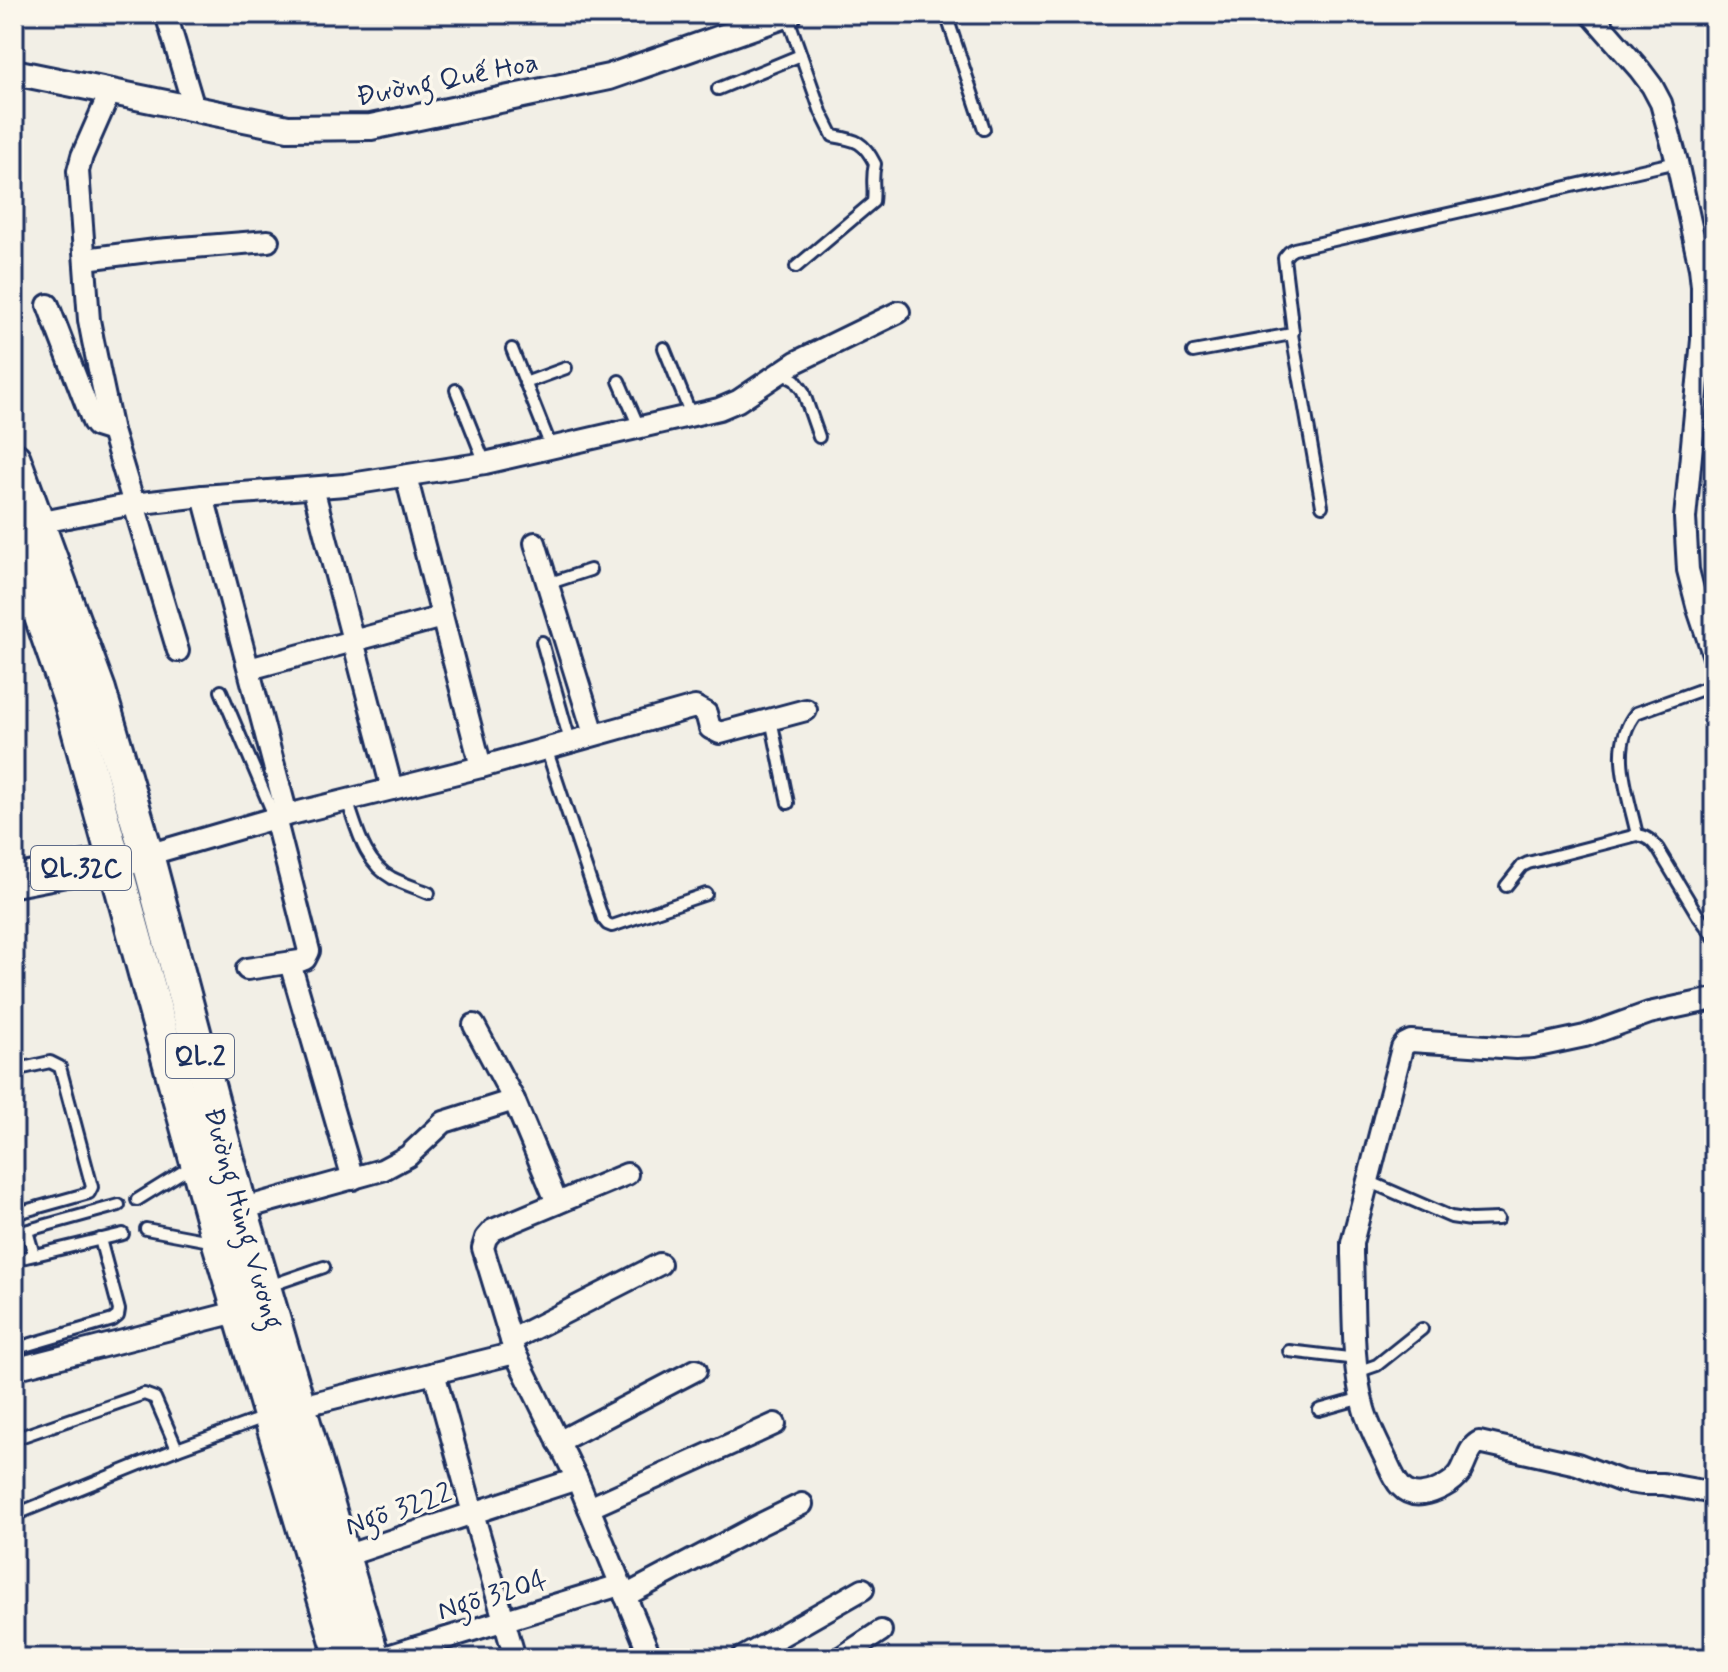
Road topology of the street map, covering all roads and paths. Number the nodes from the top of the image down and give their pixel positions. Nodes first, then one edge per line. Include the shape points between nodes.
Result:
1 (166, 14) edge
2 (788, 14) edge
3 (946, 14) edge
4 (1591, 14) edge
5 (801, 55) junction
6 (14, 72) edge
7 (718, 89) dead end
8 (111, 90) junction
9 (194, 108) junction
10 (984, 129) dead end
11 (1677, 162) junction
12 (268, 241) dead end
13 (85, 259) junction
14 (796, 267) dead end
15 (48, 305) dead end
16 (899, 312) dead end
17 (1292, 334) junction
18 (664, 348) dead end
19 (512, 349) dead end
20 (1193, 352) dead end
21 (566, 368) dead end
22 (779, 372) junction
23 (619, 381) dead end
24 (525, 383) junction
25 (456, 390) dead end
26 (691, 415) junction
27 (639, 427) junction
28 (112, 431) junction
29 (819, 437) dead end
30 (551, 447) junction
31 (14, 459) edge
32 (485, 463) junction
33 (406, 476) junction
34 (313, 488) junction
35 (203, 496) junction
36 (133, 504) junction
37 (1322, 506) dead end
38 (26, 531) edge
39 (535, 543) dead end
40 (590, 570) dead end
41 (547, 584) junction
42 (442, 617) junction
43 (352, 641) junction
44 (542, 642) dead end
45 (178, 651) dead end
46 (1714, 657) edge
47 (249, 669) junction
48 (1714, 685) edge
49 (221, 691) dead end
50 (806, 710) dead end
51 (771, 719) junction
52 (594, 734) junction
53 (570, 741) junction
54 (546, 748) junction
55 (481, 767) junction
56 (392, 789) junction
57 (347, 800) junction
58 (788, 803) dead end
59 (281, 817) junction
60 (1637, 835) junction
61 (147, 855) junction
62 (115, 861) junction
63 (14, 881) edge
64 (1506, 886) dead end
65 (429, 893) dead end
66 (706, 894) dead end
67 (1714, 937) edge
68 (290, 963) junction
69 (247, 969) dead end
70 (1714, 999) edge
71 (474, 1025) dead end
72 (14, 1070) edge
73 (514, 1100) junction
74 (196, 1163) junction
75 (627, 1174) dead end
76 (353, 1179) junction
77 (1368, 1181) junction
78 (137, 1200) dead end
79 (557, 1203) junction
80 (119, 1205) dead end
81 (241, 1209) junction
82 (14, 1214) edge
83 (1498, 1219) dead end
84 (146, 1229) dead end
85 (27, 1231) junction
86 (14, 1234) edge
87 (123, 1234) dead end
88 (100, 1239) junction
89 (219, 1243) junction
90 (34, 1255) junction
91 (14, 1260) edge
92 (660, 1264) dead end
93 (324, 1267) dead end
94 (257, 1301) junction
95 (1422, 1329) dead end
96 (513, 1346) junction
97 (14, 1349) edge
98 (1289, 1351) dead end
99 (1357, 1365) junction
100 (14, 1369) edge
101 (696, 1370) dead end
102 (434, 1373) junction
103 (1362, 1398) junction
104 (1319, 1410) dead end
105 (284, 1411) junction
106 (775, 1424) dead end
107 (14, 1439) edge
108 (558, 1442) junction
109 (177, 1449) junction
110 (577, 1479) junction
111 (1714, 1493) edge
112 (802, 1504) dead end
113 (589, 1508) junction
114 (473, 1513) junction
115 (14, 1515) edge
116 (342, 1557) junction
117 (863, 1589) dead end
118 (623, 1590) junction
119 (503, 1620) junction
120 (881, 1631) dead end
121 (342, 1658) edge
122 (373, 1658) edge
123 (381, 1658) edge
124 (515, 1658) edge
125 (651, 1658) edge
126 (742, 1658) edge
127 (840, 1658) edge

1 - 9 street
2 - 5 lane
2 - 9 street, Đường Quế Hoa via 609,77 371,127 288,128
3 - 10 lane
4 - 11 street via 1652,86
5 - 7 lane
5 - 14 lane via 833,136 855,139 868,150 875,164 875,190 873,202
6 - 8 street, Đường Quế Hoa
8 - 9 street, Đường Quế Hoa
8 - 13 street via 78,171
11 - 17 lane via 1294,249 1284,258
11 - 46 street via 1702,286 1685,518 1688,570
12 - 13 street
13 - 28 street via 89,320
15 - 28 street via 93,422
16 - 22 street
17 - 20 lane
17 - 37 lane
18 - 26 lane
19 - 24 lane
21 - 24 lane
22 - 26 street via 738,401
22 - 29 lane via 799,385
23 - 27 lane
24 - 30 lane
25 - 32 lane
26 - 27 street
27 - 30 street
28 - 36 street
30 - 32 street
31 - 38 highway, Đường Hùng Vương / QL.2
32 - 33 street
33 - 34 street
33 - 42 street
34 - 35 street
34 - 43 street
35 - 36 street
35 - 47 street
36 - 38 street
36 - 45 street
38 - 61 highway, Đường Hùng Vương / QL.2 via 99,690
38 - 62 highway, Đường Hùng Vương / QL.2
39 - 41 street
40 - 41 lane
41 - 52 street
42 - 43 street
42 - 55 street
43 - 47 street
43 - 56 street
44 - 53 lane
47 - 59 street
48 - 60 lane via 1636,713 1630,721 1621,760
49 - 59 lane
50 - 51 street
51 - 52 street via 720,733 695,707
51 - 58 lane
52 - 53 street
53 - 54 street
54 - 55 street
54 - 66 lane via 607,924
55 - 56 street
56 - 57 street
57 - 59 street
57 - 65 lane via 363,846 376,864 389,876
59 - 61 street
59 - 68 street via 309,944 305,959
60 - 64 lane via 1528,863
60 - 67 lane via 1658,849
61 - 62 main road, QL.32C
61 - 81 highway, Đường Hùng Vương / QL.2
62 - 63 main road, QL.32C
62 - 74 highway, Đường Hùng Vương / QL.2
68 - 69 street
68 - 76 street
70 - 77 street via 1533,1047 1405,1044
71 - 73 street
72 - 82 lane via 50,1062 60,1067 92,1187 89,1193
73 - 76 street via 444,1122 400,1162
73 - 79 street
74 - 78 lane
74 - 89 highway, Đường Hùng Vương / QL.2
75 - 79 street
76 - 81 street
77 - 83 lane via 1451,1217
77 - 99 street via 1352,1243
79 - 96 street via 493,1230 486,1238 483,1248
80 - 85 lane
81 - 94 highway, Đường Hùng Vương / QL.2
84 - 89 lane
85 - 86 lane
85 - 90 lane
87 - 88 lane
88 - 90 lane
88 - 97 lane via 118,1316
89 - 94 highway, Đường Hùng Vương / QL.2
90 - 91 lane
92 - 96 street
93 - 94 lane
94 - 100 street
94 - 105 highway, Đường Hùng Vương / QL.2
95 - 99 lane via 1377,1365
96 - 102 street
96 - 108 street
98 - 99 lane
99 - 103 street
101 - 108 street
102 - 105 street
102 - 114 street, Ngõ 3222
103 - 104 lane
103 - 111 street via 1395,1479 1410,1494 1447,1484 1479,1442 1577,1464 1621,1481
105 - 109 lane
105 - 116 highway, Đường Hùng Vương / QL.2
105 - 121 highway, Đường Hùng Vương / QL.2
106 - 113 street
107 - 109 lane via 144,1394 155,1398
108 - 110 street
109 - 115 lane
110 - 113 street
110 - 114 street
112 - 118 street, Ngõ 3204
113 - 118 street
114 - 116 street, Ngõ 3222
114 - 119 street
116 - 122 highway, Đường Hùng Vương / QL.2
117 - 126 street
118 - 119 street, Ngõ 3204
118 - 125 street
119 - 123 street, Ngõ 3204
119 - 124 street
120 - 127 street

